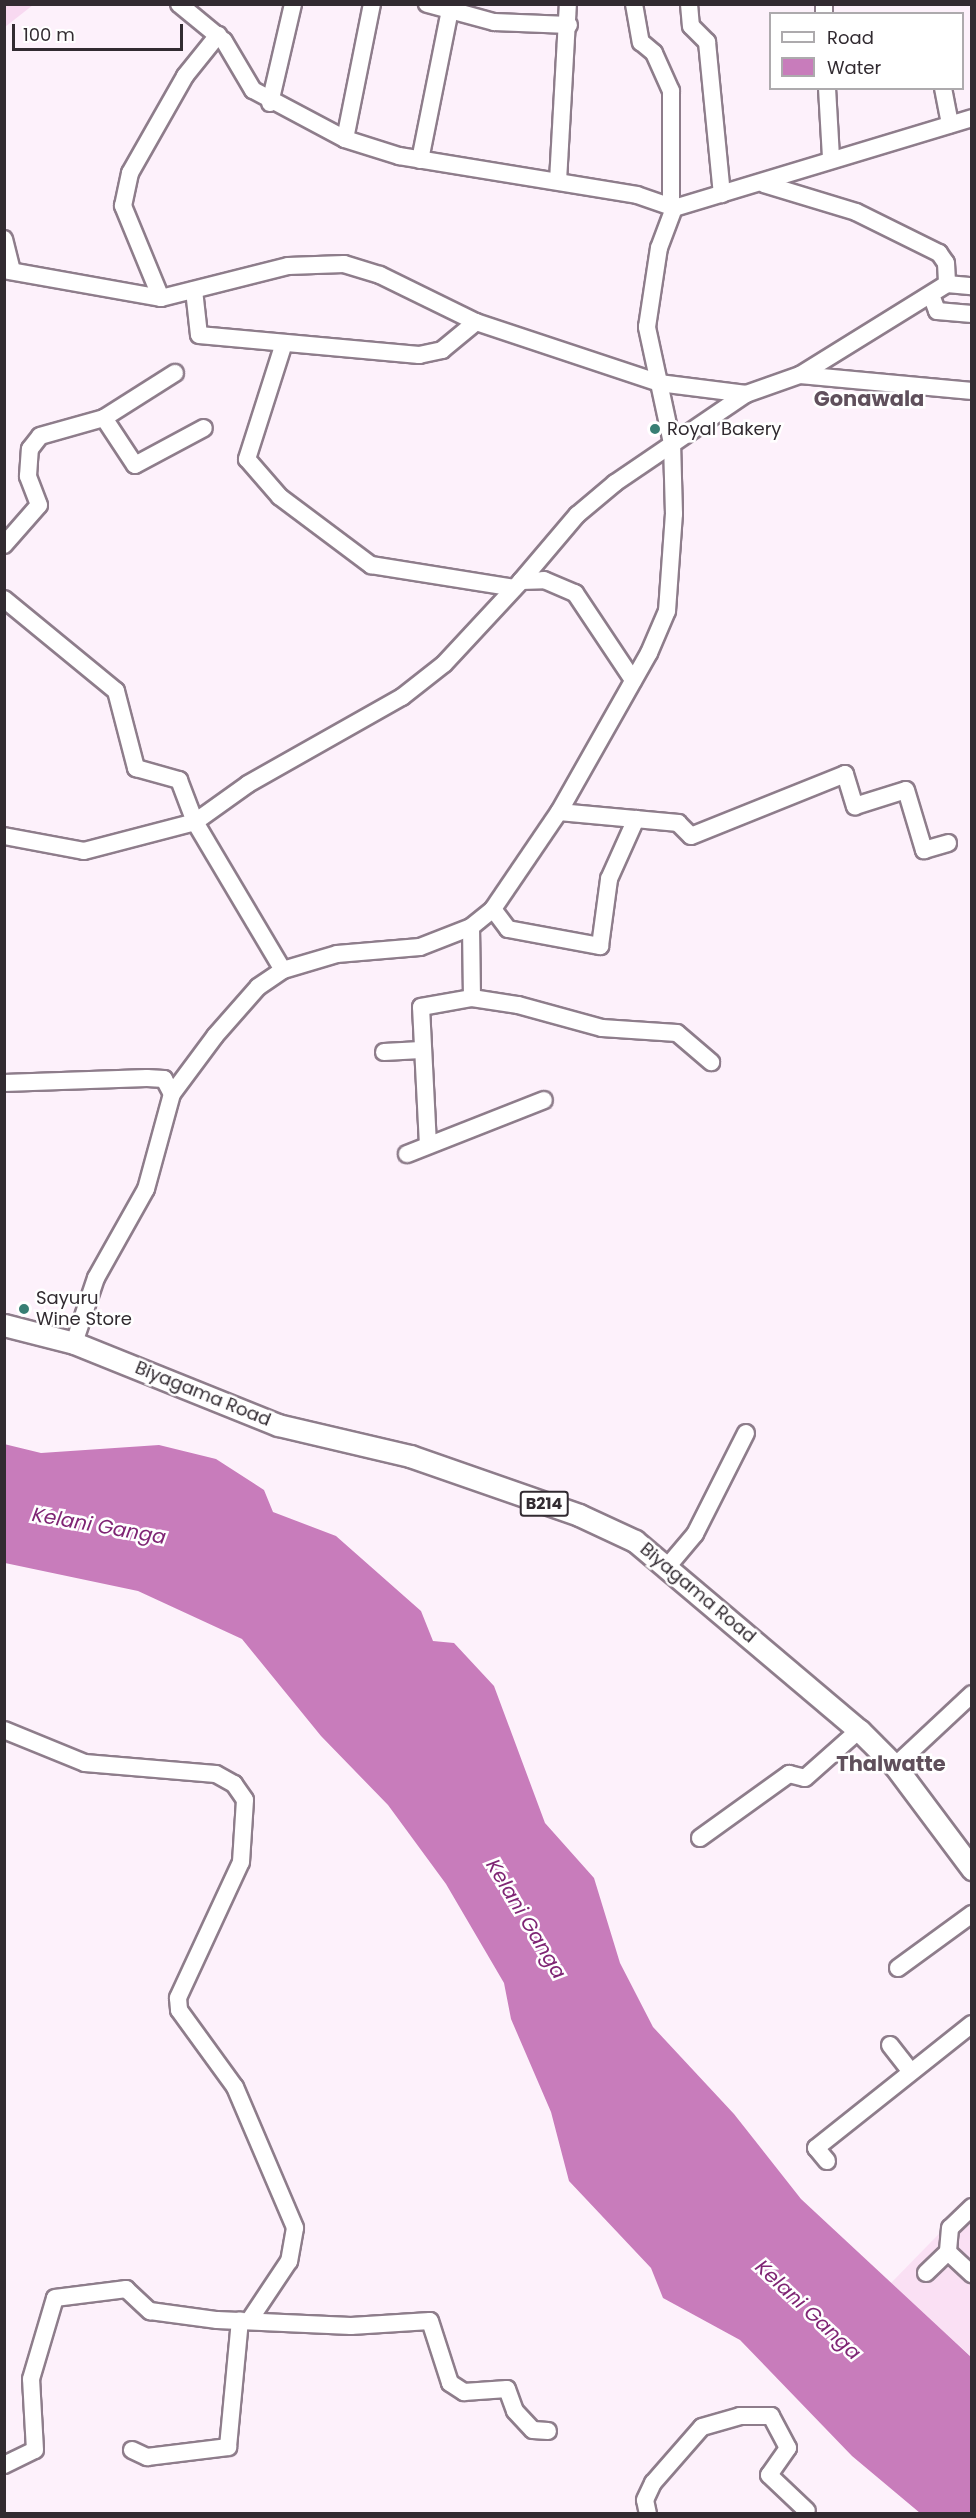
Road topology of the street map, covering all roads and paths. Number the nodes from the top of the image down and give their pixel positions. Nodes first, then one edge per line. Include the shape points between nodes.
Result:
1 (293, 4) edge
2 (372, 4) edge
3 (426, 4) edge
4 (568, 4) edge
5 (634, 4) edge
6 (689, 4) edge
7 (183, 7) edge
8 (450, 10) junction
9 (568, 25) junction
10 (218, 35) junction
11 (827, 90) edge
12 (943, 90) edge
13 (270, 103) junction
14 (972, 118) edge
15 (950, 124) junction
16 (345, 139) junction
17 (831, 158) junction
18 (420, 160) junction
19 (558, 181) junction
20 (764, 184) junction
21 (722, 194) junction
22 (672, 206) junction
23 (4, 239) edge
24 (8, 270) edge
25 (947, 284) junction
26 (972, 286) edge
27 (194, 290) junction
28 (931, 295) junction
29 (161, 298) junction
30 (972, 314) edge
31 (476, 322) junction
32 (284, 343) junction
33 (175, 373) dead end
34 (800, 375) junction
35 (659, 383) junction
36 (972, 391) edge
37 (746, 394) junction
38 (104, 418) junction
39 (204, 428) dead end
40 (672, 443) junction
41 (4, 545) edge
42 (517, 584) junction
43 (4, 599) edge
44 (633, 680) junction
45 (560, 812) junction
46 (636, 819) junction
47 (195, 822) junction
48 (4, 836) edge
49 (948, 843) dead end
50 (493, 909) junction
51 (471, 927) junction
52 (283, 970) junction
53 (472, 998) junction
54 (422, 1050) junction
55 (384, 1052) dead end
56 (711, 1062) dead end
57 (4, 1083) edge
58 (172, 1094) junction
59 (544, 1100) dead end
60 (428, 1145) junction
61 (407, 1154) dead end
62 (4, 1325) edge
63 (74, 1343) junction
64 (746, 1433) dead end
65 (668, 1566) junction
66 (972, 1694) edge
67 (4, 1730) edge
68 (859, 1730) junction
69 (895, 1766) junction
70 (700, 1838) dead end
71 (972, 1869) edge
72 (972, 1914) edge
73 (898, 1968) dead end
74 (972, 2024) edge
75 (890, 2045) dead end
76 (911, 2072) junction
77 (827, 2161) dead end
78 (972, 2207) edge
79 (948, 2252) junction
80 (926, 2273) dead end
81 (972, 2274) edge
82 (244, 2321) junction
83 (548, 2431) dead end
84 (132, 2450) dead end
85 (4, 2465) edge
86 (807, 2511) dead end
87 (648, 2514) edge

1 - 13 street
2 - 16 street
3 - 8 street
4 - 9 street
5 - 22 street via 641,42 654,53 671,91
6 - 21 street via 691,26 707,42
7 - 10 street
8 - 9 street via 494,22
8 - 18 street
9 - 19 street
10 - 13 street via 242,78
10 - 29 street via 185,76 130,173 123,206 127,224
11 - 17 street
12 - 15 street
13 - 16 street
14 - 15 street
15 - 17 street
16 - 18 street
17 - 20 street
18 - 19 street
19 - 22 street
20 - 21 street
20 - 25 street via 855,212 939,253 946,263
21 - 22 street
22 - 35 street via 659,248 647,314 647,340
23 - 24 street
24 - 29 street
25 - 26 street
25 - 28 street
27 - 29 street
27 - 31 street via 288,266 344,264 380,275
27 - 32 street via 199,335
28 - 30 street via 937,311
28 - 34 street
31 - 32 street via 442,350 419,355
31 - 35 street
32 - 42 street via 247,459 280,496 371,565
33 - 38 street
34 - 36 street
34 - 37 street
35 - 37 street
35 - 40 street
37 - 40 street
38 - 39 street via 135,465
38 - 41 street via 40,436 30,448 28,476 39,505
40 - 42 street via 577,515
40 - 44 street via 675,514 667,611
42 - 44 street via 544,580 575,593
42 - 47 street via 444,664 402,697 248,784
43 - 47 street via 116,691 136,768 179,780
44 - 45 street
45 - 46 street
45 - 50 street
46 - 49 street via 678,823 691,836 844,774 855,806 906,790 924,850
46 - 50 street via 609,879 600,946 508,929
47 - 48 street via 84,851
47 - 52 street
50 - 51 street
51 - 52 street via 420,946 337,954
51 - 53 street
52 - 58 street via 258,987
53 - 54 street via 421,1006
53 - 56 street via 518,1005 602,1028 677,1033
54 - 55 street
54 - 60 street
57 - 58 street via 164,1079
58 - 63 street via 146,1189 96,1278
59 - 60 street
60 - 61 street
62 - 63 main road, Biyagama Road / B214
63 - 65 main road, Biyagama Road / B214 via 244,1414 410,1456 579,1515 635,1541
64 - 65 street via 695,1534
65 - 68 main road, Biyagama Road / B214
66 - 69 street
67 - 82 street via 85,1763 216,1774 234,1784 245,1800 241,1862 178,1998 179,2010 235,2087 295,2228 289,2260
68 - 69 main road, Biyagama Road / B214
68 - 70 street via 805,1778 789,1774
69 - 71 main road, Biyagama Road / B214
72 - 73 street
74 - 76 street
75 - 76 street
76 - 77 street via 816,2148
78 - 79 street via 950,2228
79 - 80 street
79 - 81 street
82 - 83 street via 351,2326 430,2321 450,2383 464,2392 507,2389 515,2411 532,2430
82 - 84 street via 228,2447 147,2457
82 - 85 street via 150,2311 126,2289 55,2298 31,2379 35,2450
86 - 87 street via 769,2475 788,2448 771,2416 740,2416 702,2427 653,2483 645,2500

